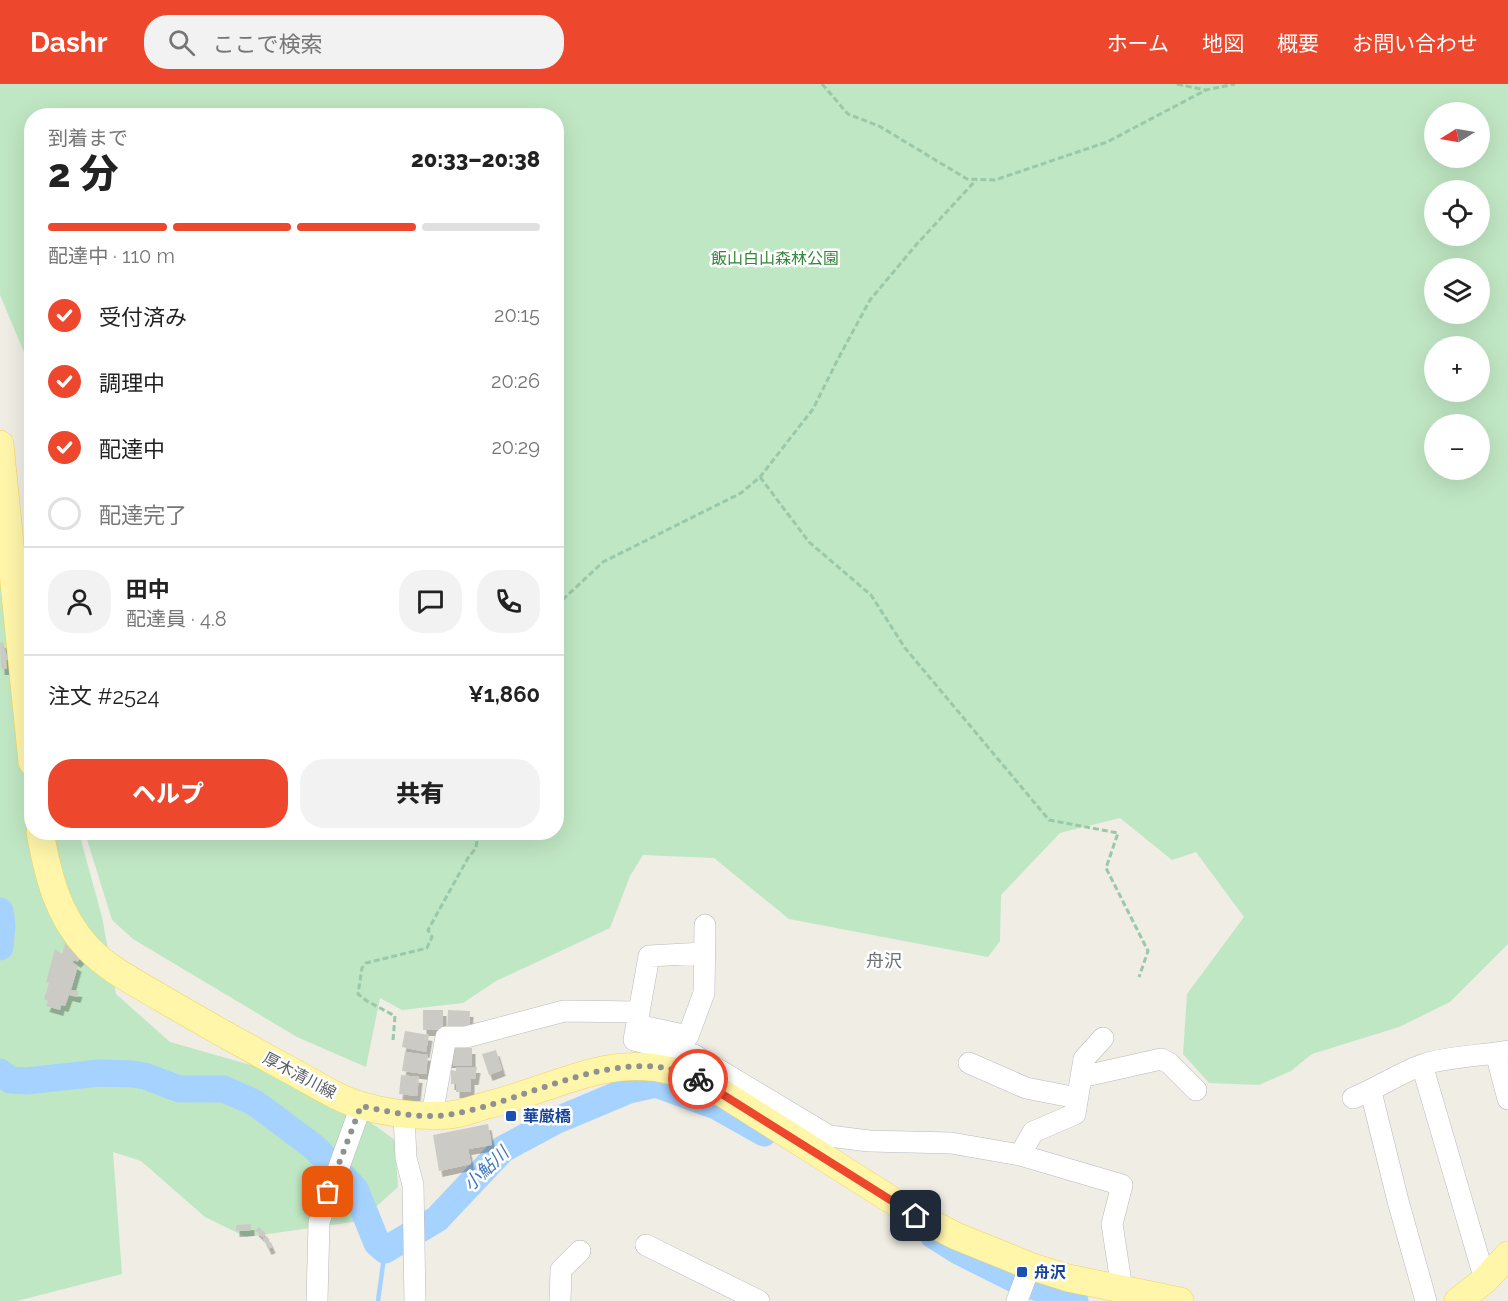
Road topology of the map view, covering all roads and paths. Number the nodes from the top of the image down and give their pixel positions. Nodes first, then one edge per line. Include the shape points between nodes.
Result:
1 (822, 84) edge
2 (1177, 84) edge
3 (1235, 84) edge
4 (1206, 90) junction
5 (976, 180) junction
6 (0, 444) edge
7 (760, 477) junction
8 (564, 599) edge
9 (24, 682) edge
10 (42, 840) edge
11 (477, 840) edge
12 (705, 924) dead end
13 (703, 954) junction
14 (1139, 978) dead end
15 (638, 1019) junction
16 (1103, 1038) dead end
17 (393, 1040) dead end
18 (1502, 1052) edge
19 (969, 1063) dead end
20 (1422, 1065) junction
21 (1081, 1077) junction
22 (717, 1079) junction
23 (1196, 1090) dead end
24 (1077, 1098) junction
25 (1508, 1099) edge
26 (361, 1106) junction
27 (404, 1114) junction
28 (432, 1115) junction
29 (1020, 1155) junction
30 (646, 1245) dead end
31 (580, 1251) dead end
32 (1508, 1255) edge
33 (1028, 1271) junction
34 (1485, 1280) junction
35 (1122, 1289) junction
36 (317, 1301) edge
37 (415, 1301) edge
38 (560, 1301) edge
39 (759, 1301) edge
40 (1017, 1301) edge
41 (1180, 1301) edge
42 (1426, 1301) edge
43 (1458, 1301) edge

1 - 5 path via 848,114 879,126 967,179
2 - 4 path
3 - 4 path
4 - 5 path via 1107,142 994,180
5 - 7 path via 870,300 813,409
6 - 9 main road
7 - 8 path via 741,493 603,562
7 - 14 path via 809,542 872,595 905,648 1049,820 1118,833 1106,868 1148,951
10 - 26 main road, 厚木清川線 via 49,880 62,911 88,948 104,962 226,1036
11 - 17 path via 428,930 432,937 427,948 366,963 362,968 358,994 395,1016
12 - 13 street
13 - 15 street via 649,956
13 - 15 street via 704,993 688,1036
15 - 22 street via 634,1040 694,1055
15 - 28 street via 564,1011 466,1037 446,1037
16 - 21 street via 1084,1059
18 - 20 street
18 - 25 street
19 - 24 street via 1026,1088
20 - 34 street
20 - 42 street via 1362,1095
21 - 23 street via 1161,1059
21 - 24 street
22 - 28 main road, 厚木清川線 via 648,1066 619,1066 451,1115
22 - 29 street via 829,1136 951,1143
22 - 33 main road, 厚木清川線 via 916,1216
24 - 29 street via 1075,1114 1033,1132
26 - 27 main road, 厚木清川線
26 - 36 street via 319,1222
27 - 28 main road, 厚木清川線
27 - 37 street via 406,1158 413,1185
29 - 35 street via 1122,1185 1112,1224
30 - 39 street
31 - 38 street via 561,1270
32 - 34 main road
33 - 35 main road, 厚木清川線
33 - 40 street
34 - 43 main road
35 - 41 main road, 厚木清川線

